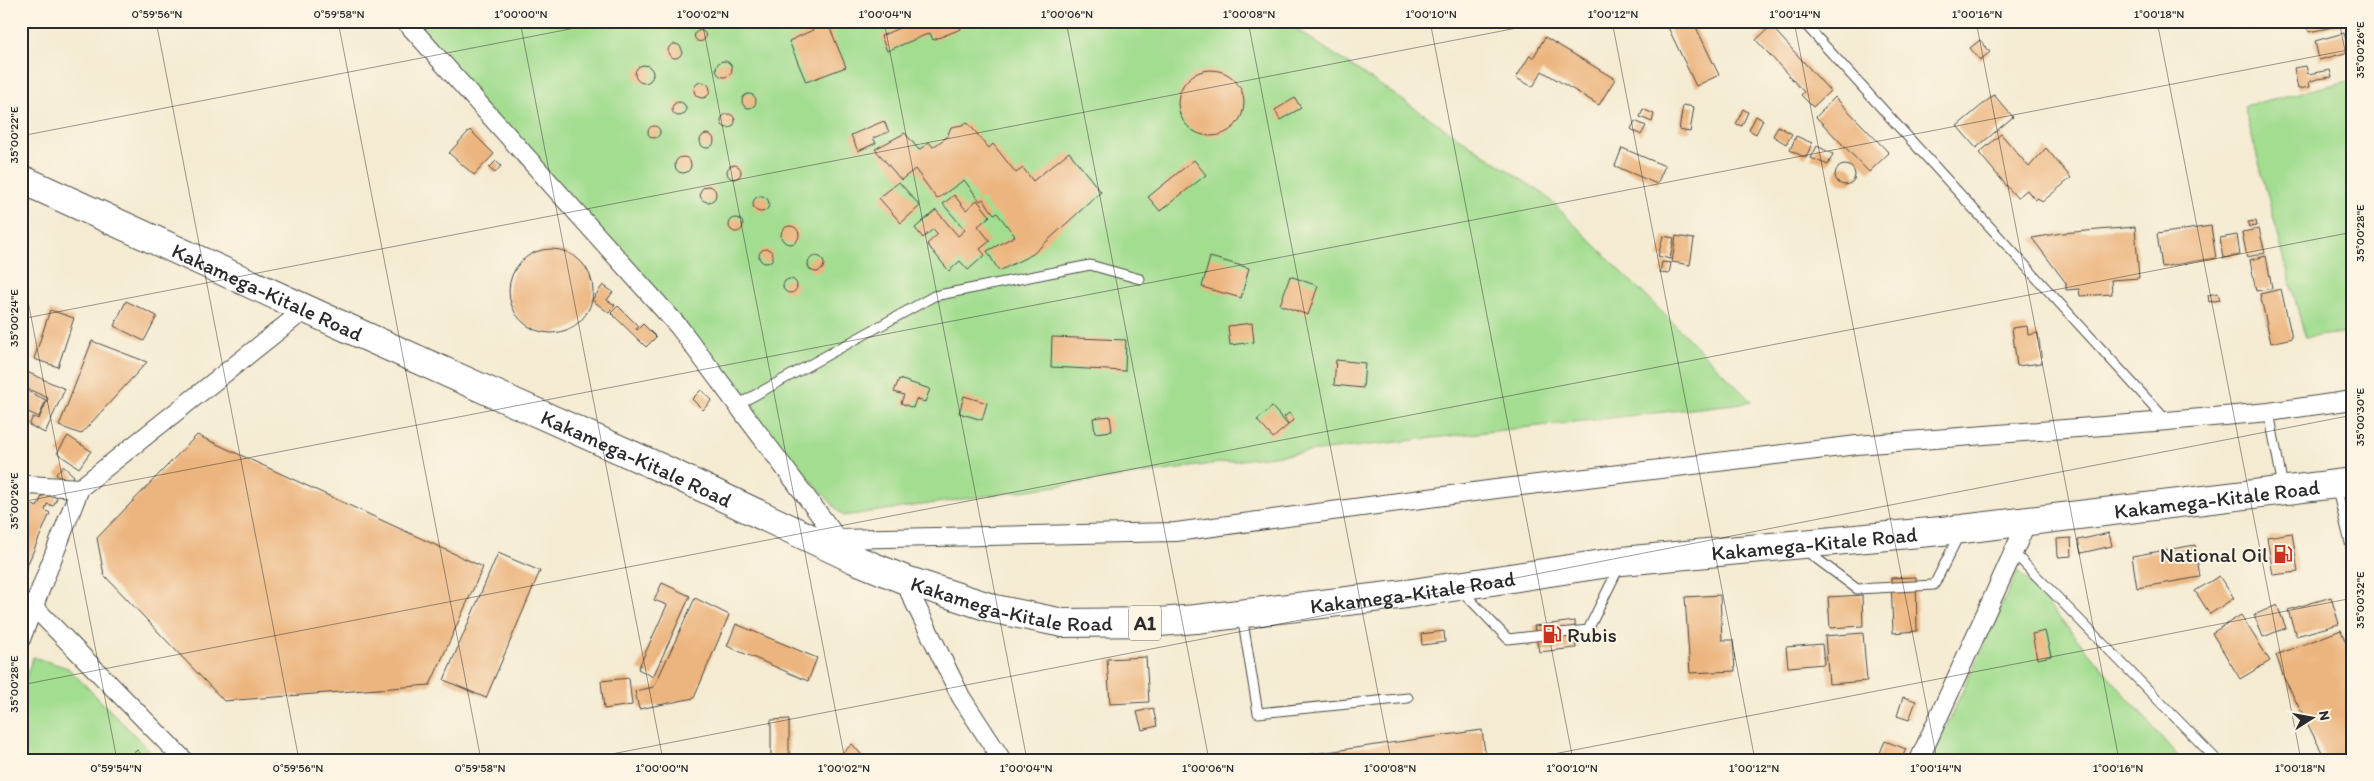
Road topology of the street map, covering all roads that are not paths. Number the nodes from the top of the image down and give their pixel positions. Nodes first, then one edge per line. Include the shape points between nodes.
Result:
1 (405, 21) edge
2 (1804, 22) edge
3 (21, 179) edge
4 (1140, 279) dead end
5 (307, 308) junction
6 (2353, 400) edge
7 (737, 405) junction
8 (2269, 412) junction
9 (2167, 421) junction
10 (2344, 483) edge
11 (80, 488) junction
12 (2283, 490) junction
13 (21, 491) edge
14 (2028, 520) junction
15 (1962, 529) junction
16 (1797, 544) junction
17 (845, 549) junction
18 (2013, 552) junction
19 (2353, 555) edge
20 (1622, 561) junction
21 (903, 579) junction
22 (1457, 585) junction
23 (34, 607) junction
24 (1242, 614) junction
25 (21, 639) edge
26 (1408, 698) dead end
27 (184, 760) edge
28 (1002, 760) edge
29 (1919, 760) edge
30 (2217, 760) edge

1 - 7 street via 680,327
2 - 9 lane
3 - 5 highway, Kakamega-Kitale Road / A1
4 - 7 lane via 1090,265 934,296
5 - 11 street
5 - 17 highway, Kakamega-Kitale Road / A1
6 - 8 street
7 - 17 street
8 - 9 street
8 - 12 lane
9 - 17 street via 1857,445 1176,532
10 - 12 highway, Kakamega-Kitale Road / A1
10 - 19 lane
11 - 13 street via 27,485
11 - 23 street
12 - 14 highway, Kakamega-Kitale Road / A1
14 - 15 highway, Kakamega-Kitale Road / A1
14 - 18 street
15 - 16 highway, Kakamega-Kitale Road / A1
15 - 16 lane via 1934,585 1857,589
16 - 20 highway, Kakamega-Kitale Road / A1
17 - 21 highway, Kakamega-Kitale Road / A1
18 - 29 street
18 - 30 lane
20 - 22 highway, Kakamega-Kitale Road / A1
20 - 22 lane via 1588,630 1508,639
21 - 24 highway, Kakamega-Kitale Road / A1 via 995,609 1063,623 1159,622
21 - 28 street via 961,697
22 - 24 highway, Kakamega-Kitale Road / A1
23 - 25 street
23 - 27 street
24 - 26 lane via 1258,713

